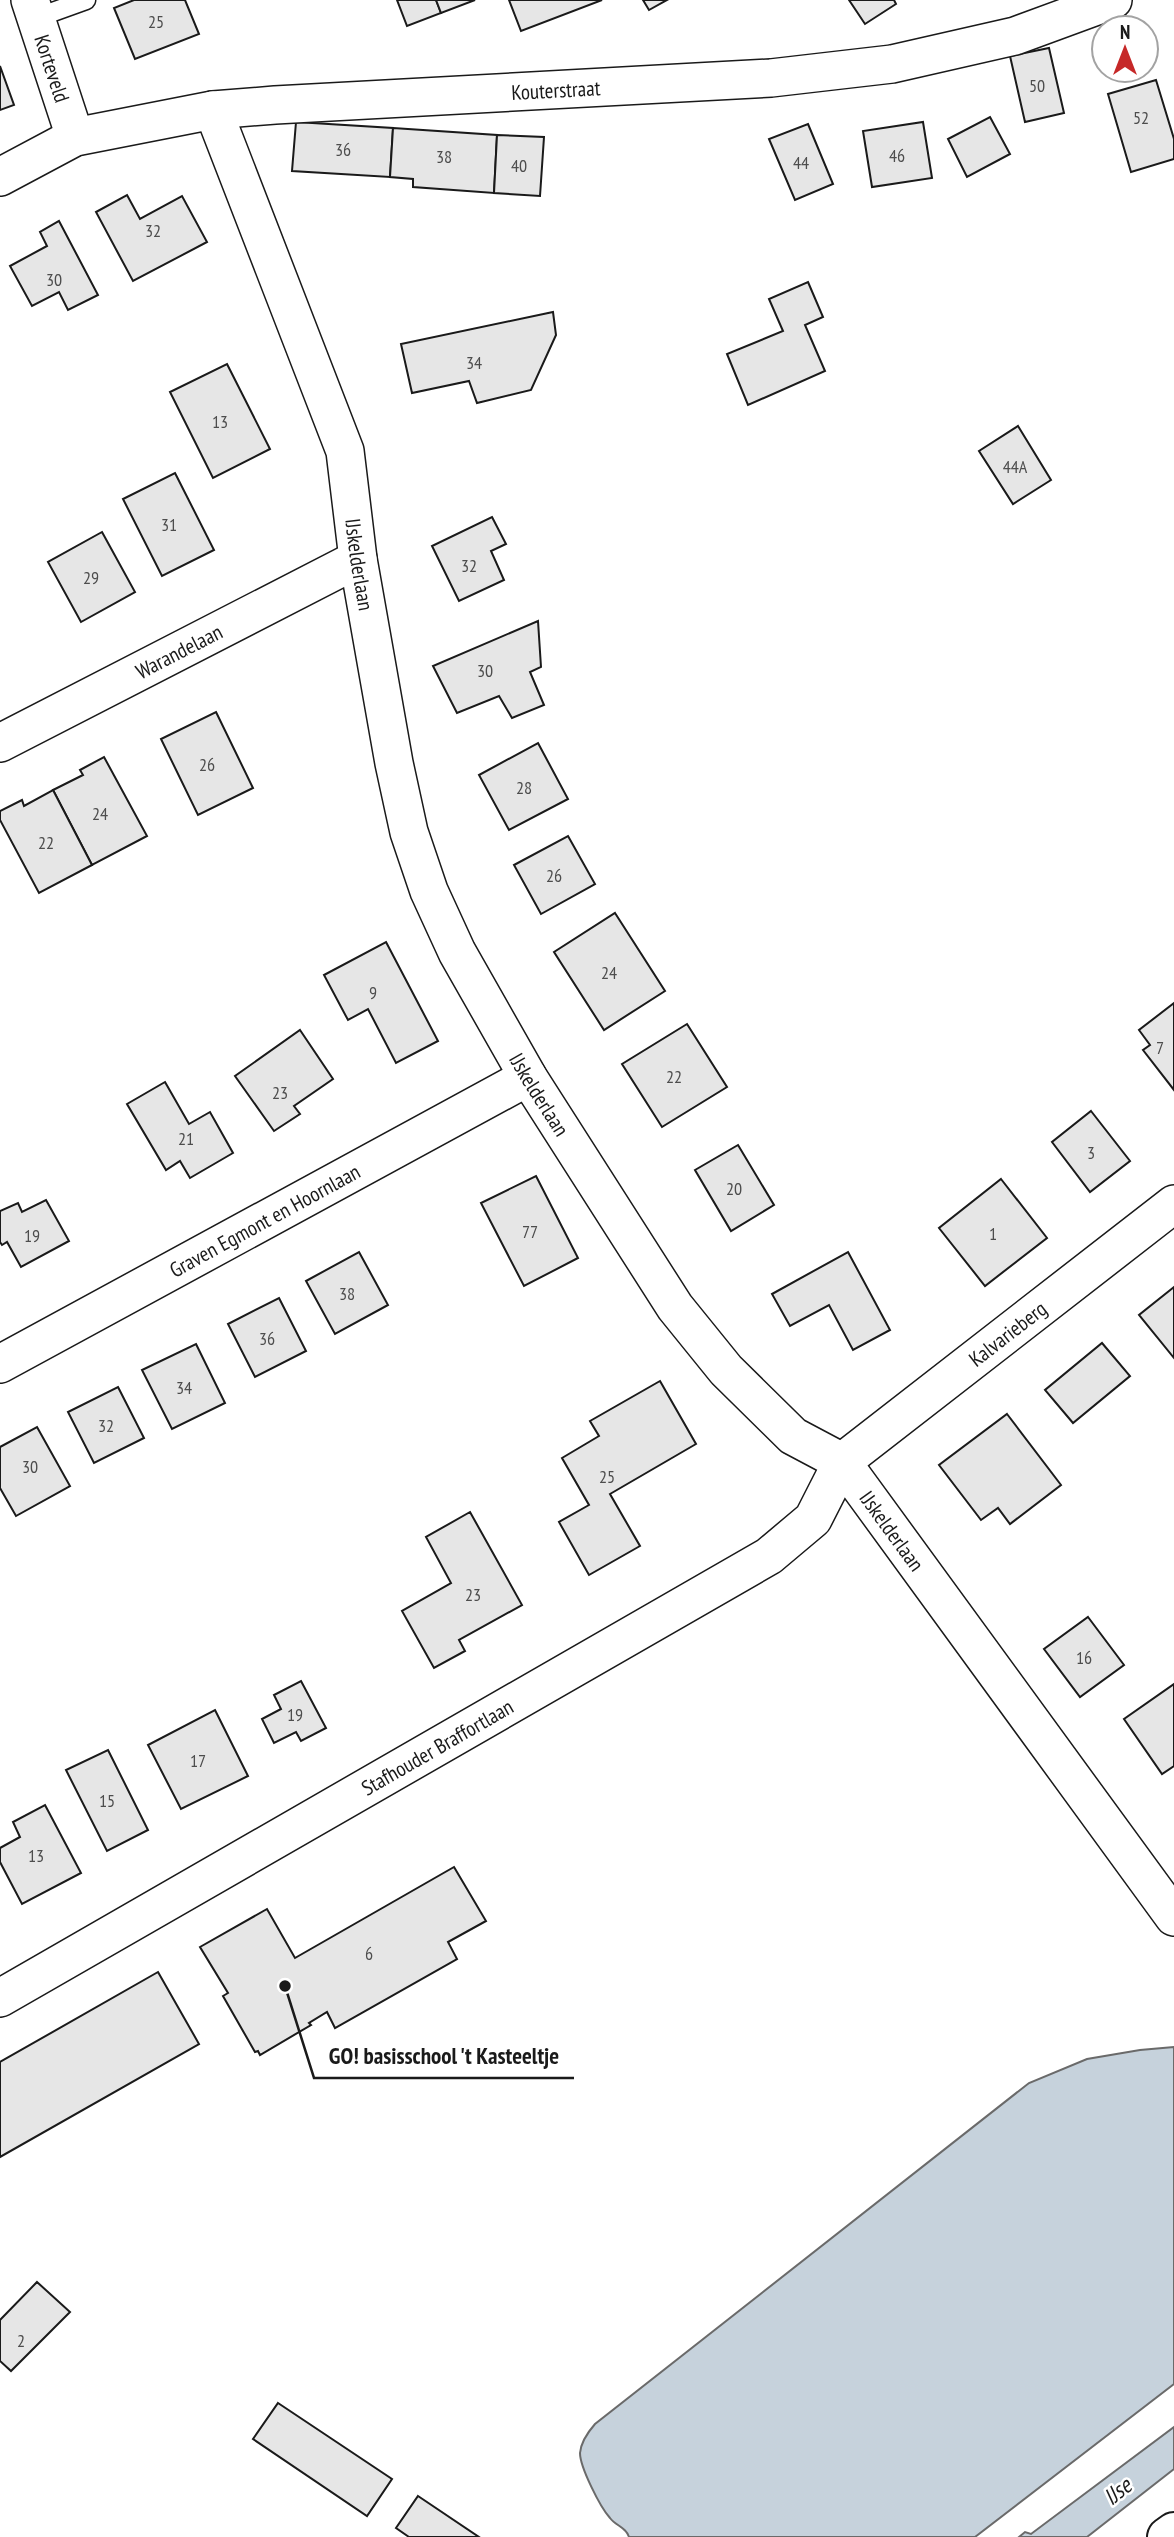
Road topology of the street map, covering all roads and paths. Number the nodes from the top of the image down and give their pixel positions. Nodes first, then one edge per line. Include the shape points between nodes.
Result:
1 (86, 0) edge
2 (1112, 0) edge
3 (33, 9) edge
4 (213, 110) junction
5 (75, 136) junction
6 (0, 177) edge
7 (358, 559) junction
8 (0, 743) edge
9 (528, 1077) junction
10 (1174, 1205) edge
11 (0, 1364) edge
12 (842, 1462) junction
13 (1174, 1917) edge
14 (0, 1998) edge
15 (1174, 2532) edge
16 (1167, 2537) edge

1 - 3 lane
2 - 4 street, Kouterstraat via 1015,36 878,66 771,78
3 - 5 street, Korteveld
4 - 5 street, Kouterstraat
4 - 7 street, IJskelderlaan via 345,451
5 - 6 street, Kouterstraat
7 - 8 street, Warandelaan
7 - 9 street, IJskelderlaan via 409,832 457,952
9 - 11 street, Graven Egmont en Hoornlaan
9 - 12 street, IJskelderlaan via 675,1307 726,1370 793,1436
10 - 12 street, Kalvarieberg
12 - 13 street, IJskelderlaan
12 - 14 street, Stafhouder Braffortlaan via 813,1519 769,1556
15 - 16 main road

